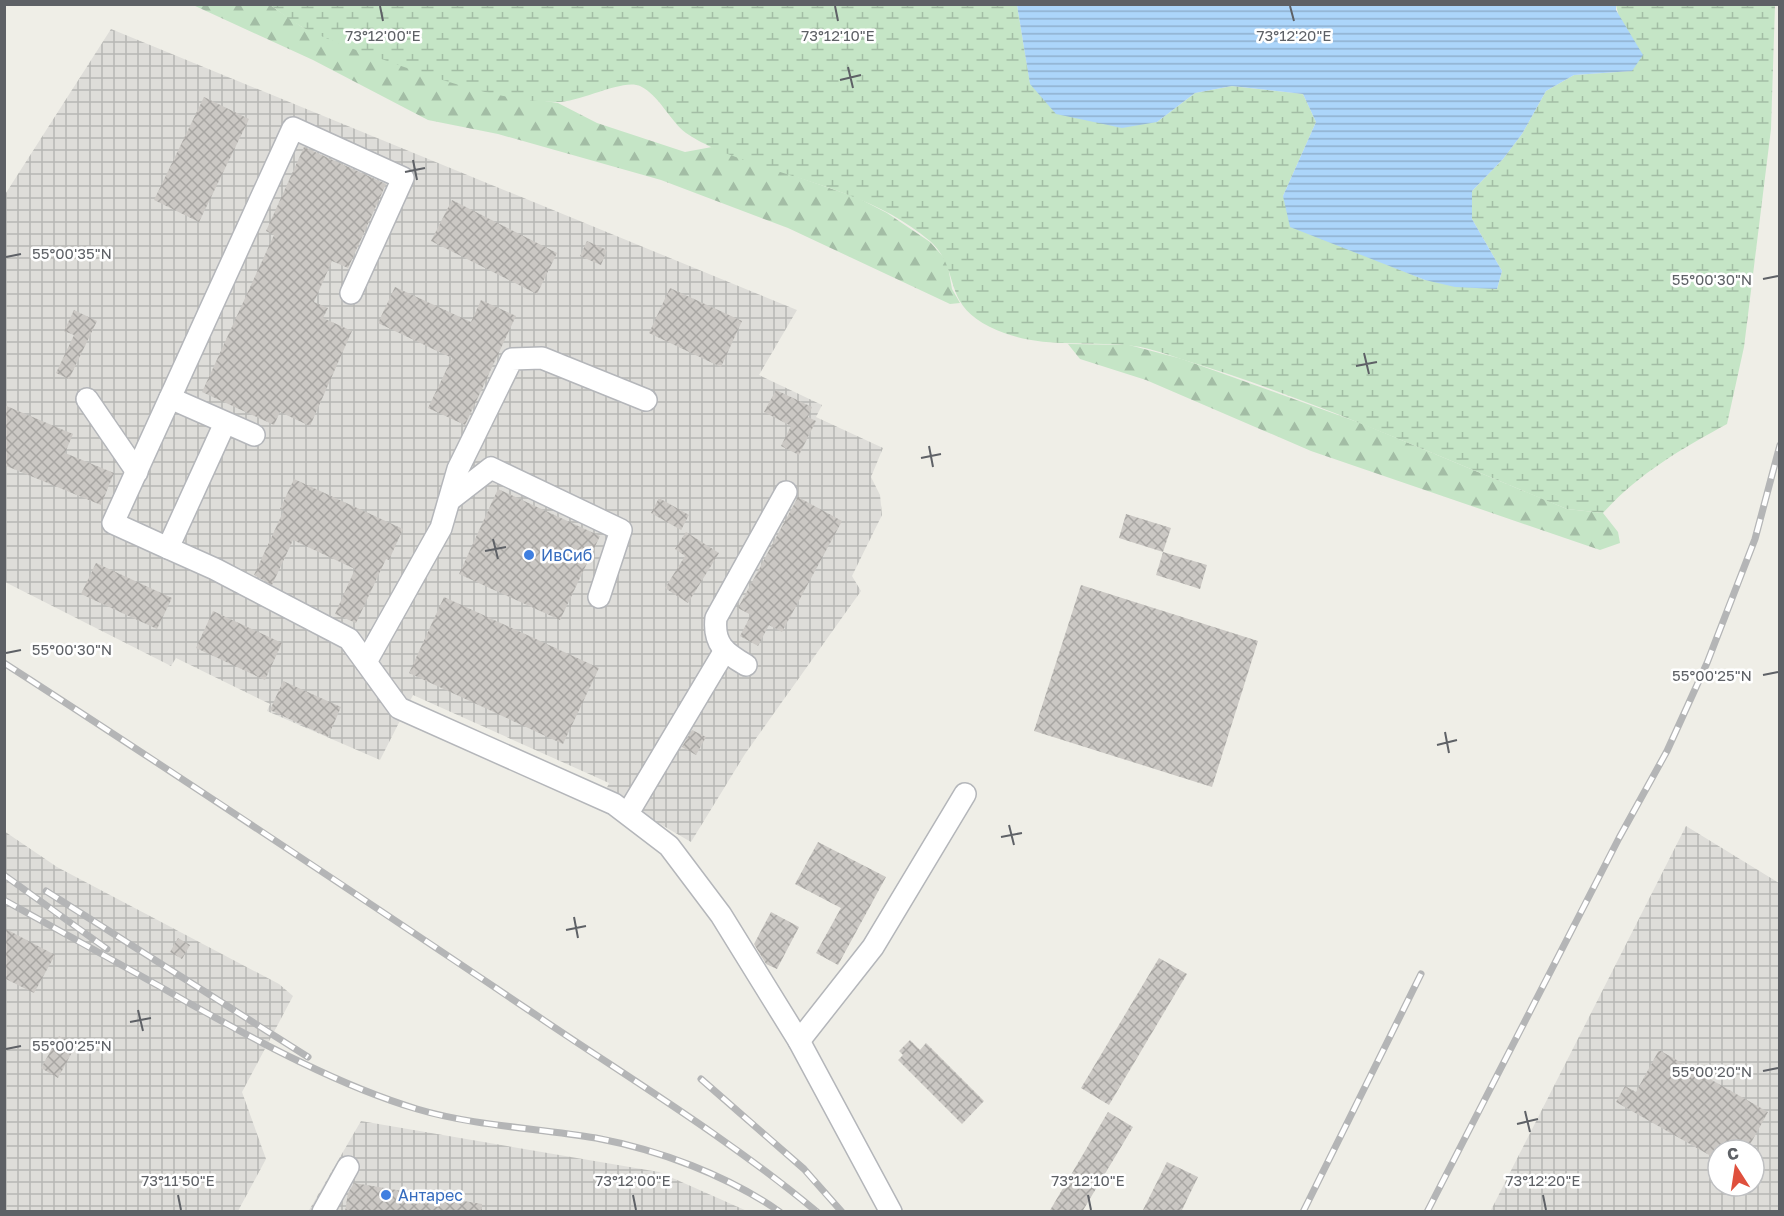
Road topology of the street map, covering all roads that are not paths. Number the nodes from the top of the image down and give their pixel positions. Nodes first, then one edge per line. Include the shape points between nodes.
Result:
1 (351, 293) dead end
2 (170, 398) junction
3 (87, 399) dead end
4 (646, 400) dead end
5 (225, 423) junction
6 (254, 435) dead end
7 (137, 472) junction
8 (786, 492) dead end
9 (451, 499) junction
10 (168, 548) junction
11 (599, 597) dead end
12 (724, 652) junction
13 (366, 662) junction
14 (746, 665) dead end
15 (965, 794) dead end
16 (628, 813) junction
17 (799, 1041) junction
18 (348, 1167) dead end
19 (323, 1212) edge
20 (891, 1212) edge

1 - 2 street via 403,178 293,128
2 - 5 street
2 - 7 street
3 - 7 street
4 - 9 street via 542,358 512,359 458,469
5 - 6 street
5 - 10 street
7 - 10 street via 113,523
8 - 12 street via 716,618 714,632
9 - 11 street via 490,468 621,530
9 - 13 street via 441,528
10 - 13 street via 349,639
12 - 14 street
12 - 16 street
13 - 16 street via 399,708 586,790
15 - 17 street via 873,947
16 - 17 street via 669,846 721,915
17 - 20 street
18 - 19 street

